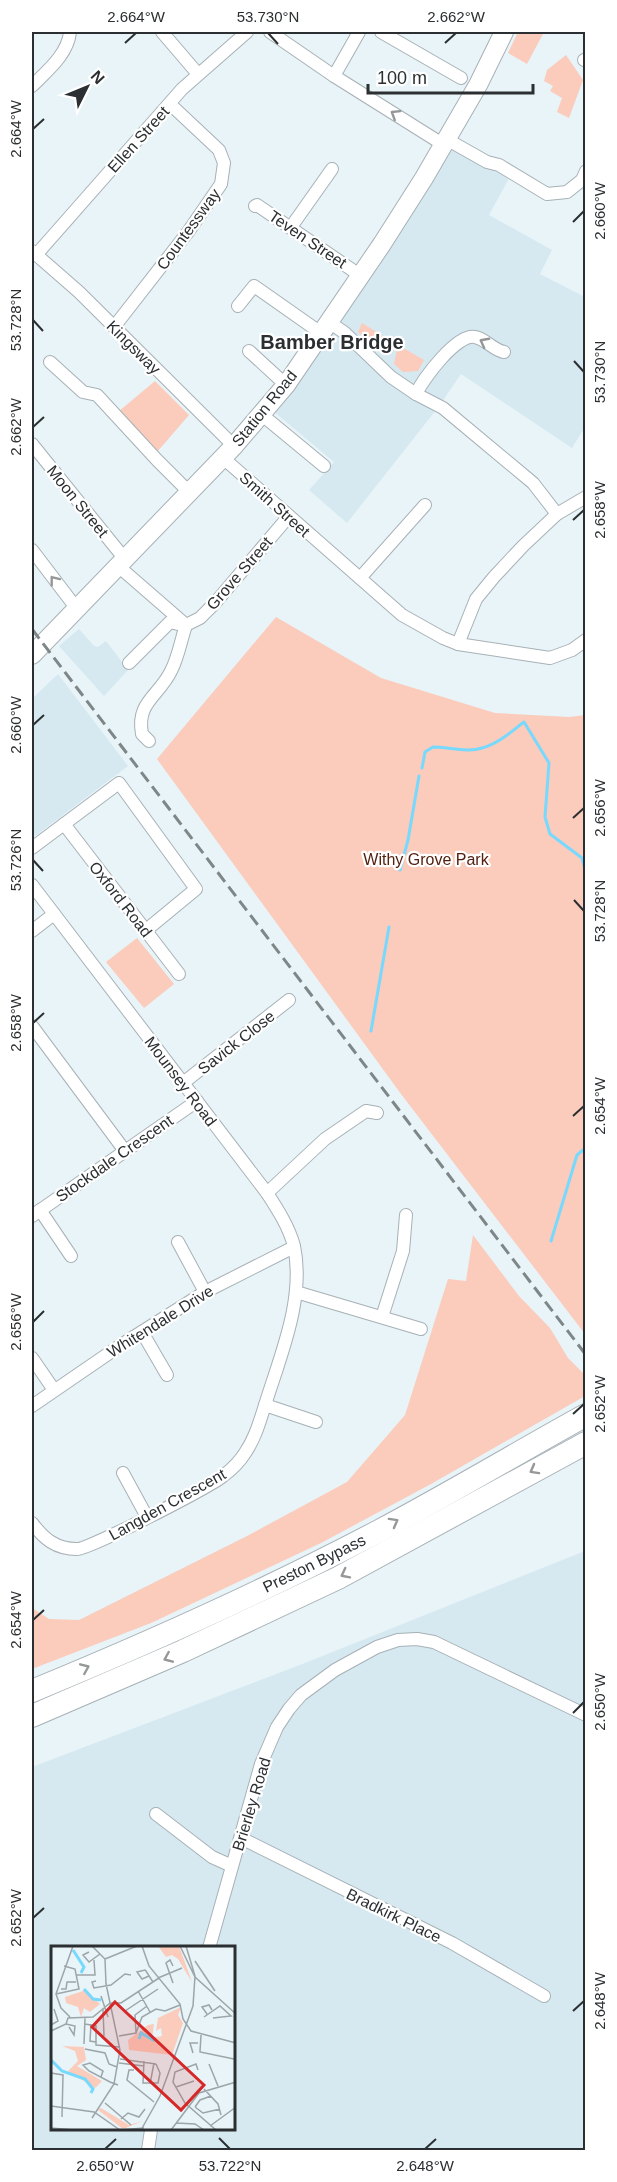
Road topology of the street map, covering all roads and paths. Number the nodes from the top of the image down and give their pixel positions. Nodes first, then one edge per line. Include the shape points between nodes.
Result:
1 (70, 32) edge
2 (162, 32) edge
3 (247, 32) edge
4 (270, 32) edge
5 (359, 32) edge
6 (381, 32) edge
7 (504, 32) edge
8 (198, 74) junction
9 (334, 76) junction
10 (461, 78) dead end
11 (32, 86) edge
12 (170, 104) junction
13 (446, 142) junction
14 (332, 170) dead end
15 (585, 171) edge
16 (255, 206) dead end
17 (291, 227) junction
18 (34, 253) edge
19 (361, 276) junction
20 (238, 306) dead end
21 (114, 327) junction
22 (325, 328) junction
23 (249, 351) dead end
24 (504, 352) dead end
25 (50, 362) dead end
26 (286, 385) junction
27 (416, 394) junction
28 (261, 414) junction
29 (32, 444) edge
30 (228, 452) junction
31 (324, 466) dead end
32 (189, 492) junction
33 (585, 497) edge
34 (425, 505) dead end
35 (557, 514) junction
36 (289, 516) junction
37 (32, 550) edge
38 (121, 562) junction
39 (360, 578) junction
40 (77, 609) junction
41 (186, 626) junction
42 (585, 640) edge
43 (458, 644) junction
44 (32, 655) edge
45 (129, 663) dead end
46 (149, 741) dead end
47 (64, 824) junction
48 (32, 848) edge
49 (32, 885) edge
50 (54, 914) junction
51 (32, 931) edge
52 (145, 931) junction
53 (179, 974) dead end
54 (289, 1000) dead end
55 (32, 1026) edge
56 (183, 1083) junction
57 (197, 1101) junction
58 (377, 1113) dead end
59 (125, 1151) junction
60 (267, 1193) junction
61 (36, 1213) edge
62 (406, 1215) dead end
63 (178, 1242) dead end
64 (294, 1247) junction
65 (71, 1256) dead end
66 (205, 1292) junction
67 (296, 1292) junction
68 (382, 1317) junction
69 (421, 1329) dead end
70 (142, 1332) junction
71 (32, 1358) edge
72 (167, 1375) dead end
73 (54, 1390) junction
74 (265, 1405) junction
75 (32, 1406) edge
76 (585, 1415) edge
77 (316, 1422) dead end
78 (585, 1443) edge
79 (123, 1473) dead end
80 (147, 1517) junction
81 (32, 1523) edge
82 (32, 1691) edge
83 (585, 1715) edge
84 (32, 1716) edge
85 (156, 1814) dead end
86 (241, 1838) junction
87 (232, 1866) junction
88 (210, 1946) edge
89 (544, 1996) dead end
90 (151, 2131) edge
91 (148, 2151) edge

1 - 11 street via 61,55
2 - 8 street
3 - 8 street, Ellen Street
4 - 9 street
5 - 9 street
6 - 10 street
7 - 13 main road, Station Road
8 - 12 street, Ellen Street
13 -> 9 street
12 - 18 street, Ellen Street
12 - 21 street, Countessway via 219,150 224,163 221,184
13 - 15 street via 500,165 547,194 567,192 582,180
13 - 19 main road, Station Road
14 - 17 street
16 - 17 street, Teven Street
17 - 19 street, Teven Street
18 - 21 street, Kingsway
19 - 22 main road, Station Road
20 - 22 street via 254,286
21 - 30 street, Kingsway
22 - 26 main road, Station Road
22 - 27 street via 345,333 391,377
23 - 26 street
24 -> 27 street via 475,337 462,340 421,382
25 - 32 street via 83,392 97,395
26 - 28 main road, Station Road
27 - 35 street via 443,408 533,483
28 - 30 main road, Station Road
28 - 31 street
29 - 38 street, Moon Street
30 - 32 main road, Station Road
30 - 36 street, Smith Street
32 - 38 main road, Station Road
33 - 35 street
34 - 39 street
35 - 43 street via 476,599
36 - 39 street, Smith Street
36 - 41 street, Grove Street via 215,603
40 -> 37 street
38 - 40 main road, Station Road
38 - 41 street, Moon Street
39 - 43 street, Smith Street via 402,615
40 - 44 main road, Station Road
41 - 45 street via 170,622
41 - 46 street via 171,672 141,714 142,734
42 - 43 street, Smith Street via 550,658
47 - 48 street
47 - 52 street, Oxford Road
47 - 52 street via 119,783 196,889
49 - 50 street, Mounsey Road
50 - 51 street
50 - 56 street, Mounsey Road
52 - 53 street, Oxford Road
54 - 56 street, Savick Close
55 - 59 street
56 - 57 street, Mounsey Road
57 - 59 street, Stockdale Crescent
57 - 60 street, Mounsey Road
58 - 60 street via 366,1110 325,1139
59 - 61 street, Stockdale Crescent
60 - 64 street, Mounsey Road via 289,1229
61 - 65 street
62 - 68 street via 403,1251
63 - 66 street
64 - 66 street, Whitendale Drive
64 - 67 street, Mounsey Road
66 - 70 street, Whitendale Drive
67 - 68 street
67 - 74 street, Langden Crescent
68 - 69 street
70 - 72 street
70 - 73 street, Whitendale Drive
71 - 73 street
73 - 75 street, Whitendale Drive
74 - 77 street
74 - 80 street, Langden Crescent via 245,1454 223,1477
82 -> 76 highway, Preston Bypass via 327,1557
78 -> 84 highway, Preston Bypass via 338,1578
79 - 80 street
80 - 81 street, Langden Crescent via 80,1550 59,1548
83 - 86 street, Brierley Road via 434,1642 398,1640 377,1647 334,1670 289,1709 261,1764
85 - 87 street via 212,1857
86 - 87 street, Brierley Road
86 - 89 street, Bradkirk Place via 452,1943
87 - 88 street, Brierley Road
90 - 91 street

